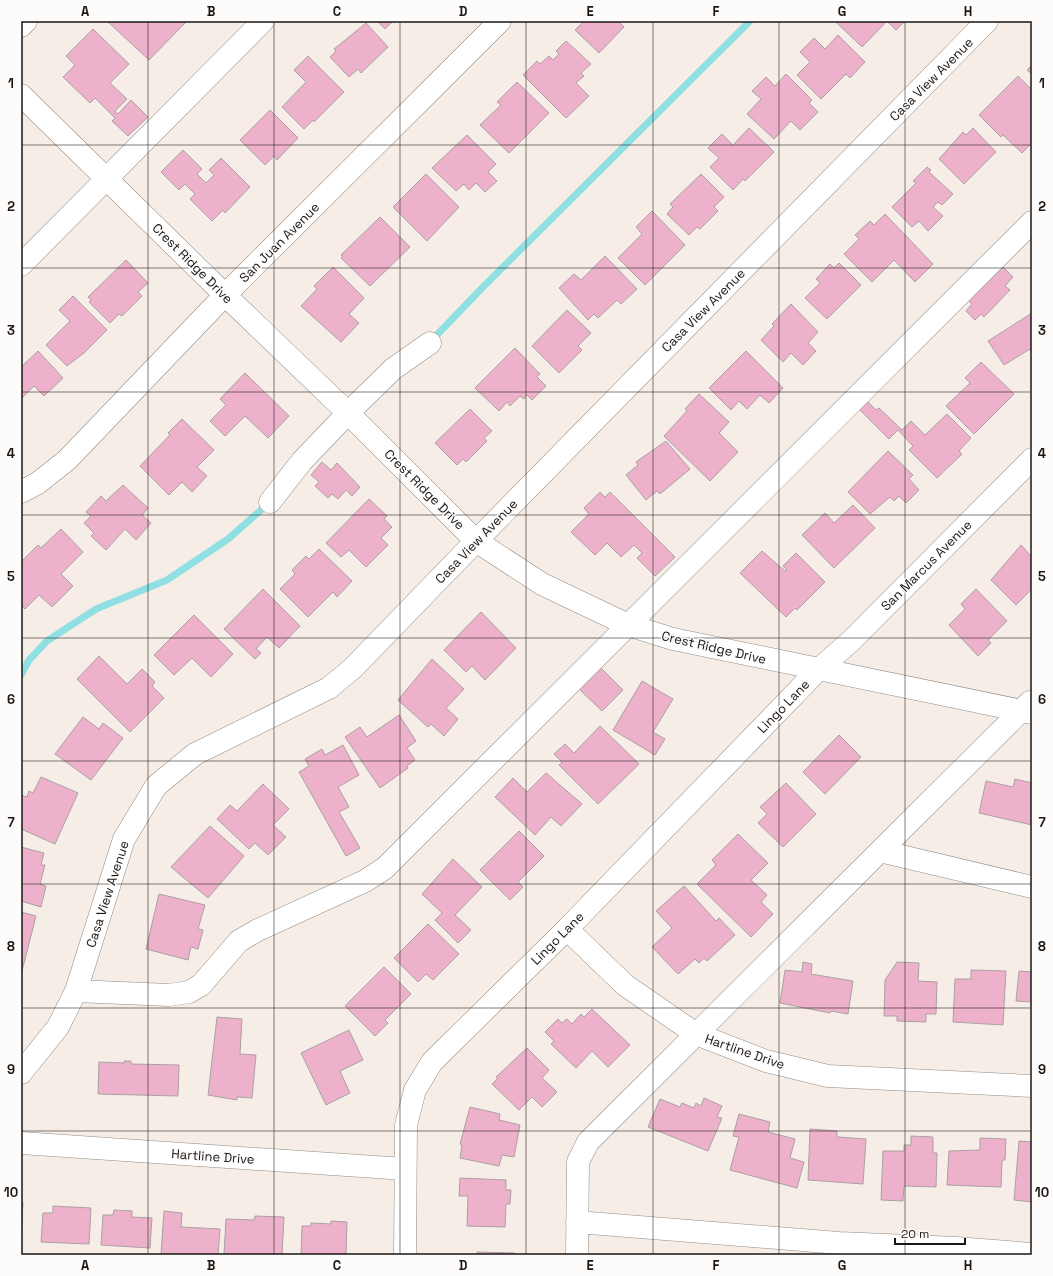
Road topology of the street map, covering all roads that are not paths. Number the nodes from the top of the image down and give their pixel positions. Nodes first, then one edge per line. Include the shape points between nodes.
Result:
1 (26, 21) edge
2 (263, 21) edge
3 (500, 21) edge
4 (987, 21) edge
5 (21, 26) edge
6 (21, 95) edge
7 (107, 179) junction
8 (1032, 222) edge
9 (21, 265) edge
10 (225, 295) junction
11 (430, 342) dead end
12 (348, 413) junction
13 (1032, 459) edge
14 (21, 492) edge
15 (270, 502) dead end
16 (476, 541) junction
17 (628, 625) junction
18 (818, 670) junction
19 (1028, 708) edge
20 (880, 851) junction
21 (1032, 887) edge
22 (567, 929) junction
23 (76, 992) junction
24 (696, 1034) junction
25 (21, 1073) edge
26 (1032, 1086) edge
27 (21, 1143) edge
28 (405, 1169) junction
29 (577, 1222) junction
30 (1032, 1254) edge
31 (405, 1255) edge
32 (577, 1255) edge

1 - 5 street
2 - 7 street
3 - 10 street, San Juan Avenue
4 - 16 street, Casa View Avenue
6 - 7 street, Crest Ridge Drive
7 - 9 street
7 - 10 street, Crest Ridge Drive
8 - 17 street
10 - 12 street, Crest Ridge Drive
10 - 14 street, San Juan Avenue via 67,460 38,483
11 - 12 street via 393,369
12 - 15 street via 302,461
12 - 16 street, Crest Ridge Drive
13 - 18 street, San Marcus Avenue via 852,640
16 - 17 street, Crest Ridge Drive via 542,584
16 - 23 street, Casa View Avenue via 353,668 329,688 195,754 156,786 124,839
17 - 18 street, Crest Ridge Drive via 673,639
17 - 23 street via 385,868 365,881 239,941 201,985 189,992 169,995
18 - 19 street, Crest Ridge Drive
18 - 22 street, Lingo Lane
19 - 20 street
20 - 21 street
20 - 24 street
22 - 24 street, Hartline Drive via 625,985
22 - 28 street, Lingo Lane via 432,1062 415,1090 406,1125
23 - 25 street, Casa View Avenue via 58,1026
24 - 26 street, Hartline Drive via 766,1061 828,1076
24 - 29 street via 588,1142 578,1162
27 - 28 street, Hartline Drive
28 - 31 street, Lingo Lane
29 - 30 street via 839,1243
29 - 32 street

